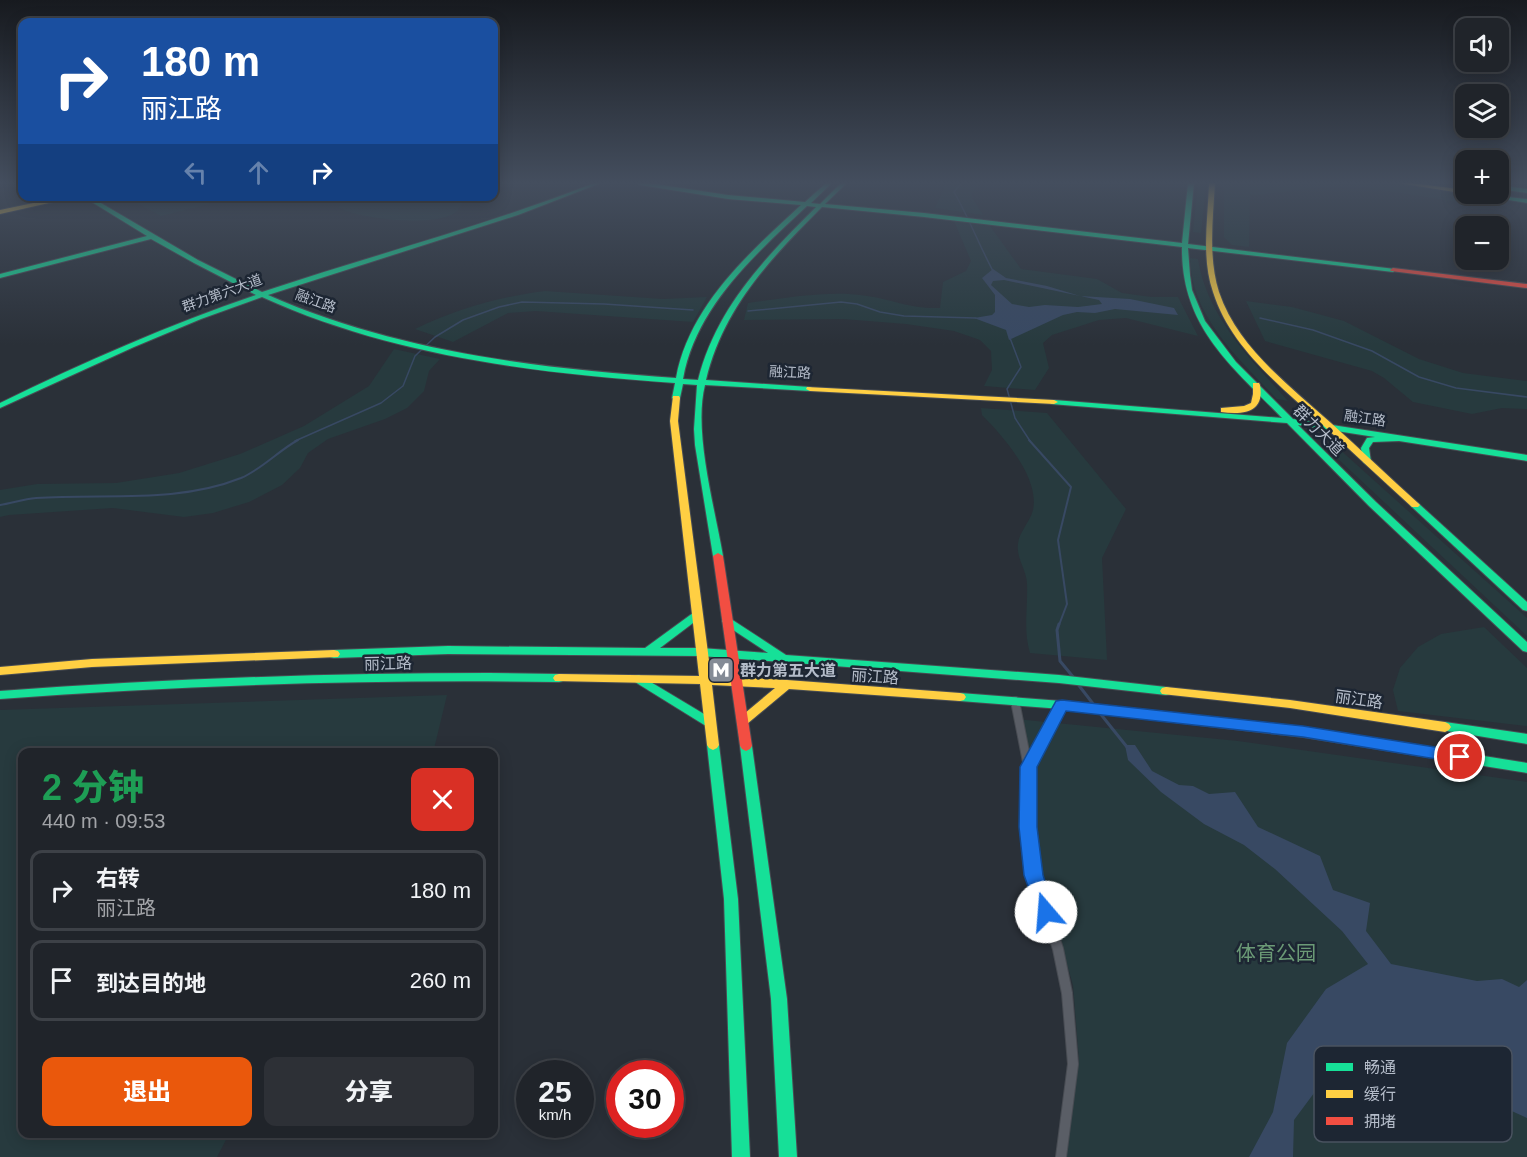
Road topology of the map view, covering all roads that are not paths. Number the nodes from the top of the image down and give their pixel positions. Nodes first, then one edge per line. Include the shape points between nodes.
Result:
1 (144, 237) edge
2 (156, 237) edge
3 (167, 237) edge
4 (439, 237) edge
5 (445, 237) edge
6 (774, 237) edge
7 (791, 237) edge
8 (1117, 237) edge
9 (1185, 237) edge
10 (1211, 237) edge
11 (1184, 245) junction
12 (1211, 248) junction
13 (0, 274) edge
14 (1527, 285) edge
15 (264, 292) junction
16 (677, 377) junction
17 (703, 379) junction
18 (1256, 385) junction
19 (1023, 399) junction
20 (0, 400) edge
21 (0, 406) edge
22 (1224, 410) junction
23 (1287, 418) junction
24 (1327, 424) junction
25 (1401, 438) junction
26 (1527, 453) edge
27 (1527, 458) edge
28 (1367, 462) junction
29 (1527, 608) edge
30 (697, 615) junction
31 (728, 621) junction
32 (1527, 648) edge
33 (647, 652) junction
34 (701, 652) junction
35 (733, 654) junction
36 (783, 657) junction
37 (0, 670) edge
38 (639, 679) junction
39 (705, 680) junction
40 (738, 681) junction
41 (787, 684) junction
42 (0, 695) edge
43 (1015, 701) junction
44 (1062, 705) junction
45 (743, 722) junction
46 (710, 723) junction
47 (1527, 739) edge
48 (1028, 767) junction
49 (1527, 768) edge
50 (741, 1157) edge
51 (788, 1157) edge
52 (1061, 1157) edge

1 - 13 main road
2 - 15 main road, 融江路
3 - 15 main road, 融江路
4 - 15 main road, 群力第六大道
5 - 15 main road, 群力第六大道
6 - 16 main road via 711,302
7 - 17 main road via 732,303 708,354
8 - 11 main road
9 - 11 main road, 群力大道
10 - 12 main road, 群力大道
11 - 12 main road
11 - 18 main road, 群力大道 via 1186,274 1204,324
12 - 14 main road
12 - 24 main road, 群力大道 via 1212,280 1234,327 1286,387
15 - 16 main road, 融江路 via 317,318 406,342
15 - 20 main road, 群力第六大道 via 135,339
15 - 21 main road, 群力第六大道 via 128,346
16 - 17 main road, 融江路
16 - 30 main road via 674,421
17 - 19 main road, 融江路
17 - 31 main road via 698,428
18 - 22 main road via 1256,405
18 - 23 main road, 群力大道
19 - 22 main road, 融江路
19 - 23 main road, 融江路
22 - 23 main road, 融江路
23 - 24 main road, 融江路
23 - 32 main road, 群力大道
24 - 25 main road, 融江路
24 - 26 main road, 融江路
24 - 28 main road, 群力大道
25 - 27 main road, 融江路
25 - 28 main road via 1368,442
28 - 29 main road, 群力大道
30 - 33 main road
30 - 34 main road
31 - 35 main road
31 - 36 main road
33 - 34 main road, 丽江路
33 - 37 main road, 丽江路 via 437,651
34 - 35 main road, 丽江路
34 - 39 main road
35 - 36 main road, 丽江路
35 - 40 main road
36 - 47 main road, 丽江路 via 1059,678 1290,704
38 - 39 main road, 丽江路
38 - 42 main road, 丽江路 via 459,676
38 - 46 main road
39 - 40 main road, 丽江路
39 - 46 main road
40 - 41 main road, 丽江路
40 - 45 main road
41 - 43 main road, 丽江路
41 - 45 main road
43 - 44 main road, 丽江路
43 - 48 street
44 - 48 street
44 - 49 main road, 丽江路 via 1303,732
45 - 51 main road via 779,999
46 - 50 main road via 731,899
48 - 52 street via 1028,827 1034,875 1058,949 1069,1012 1073,1064

